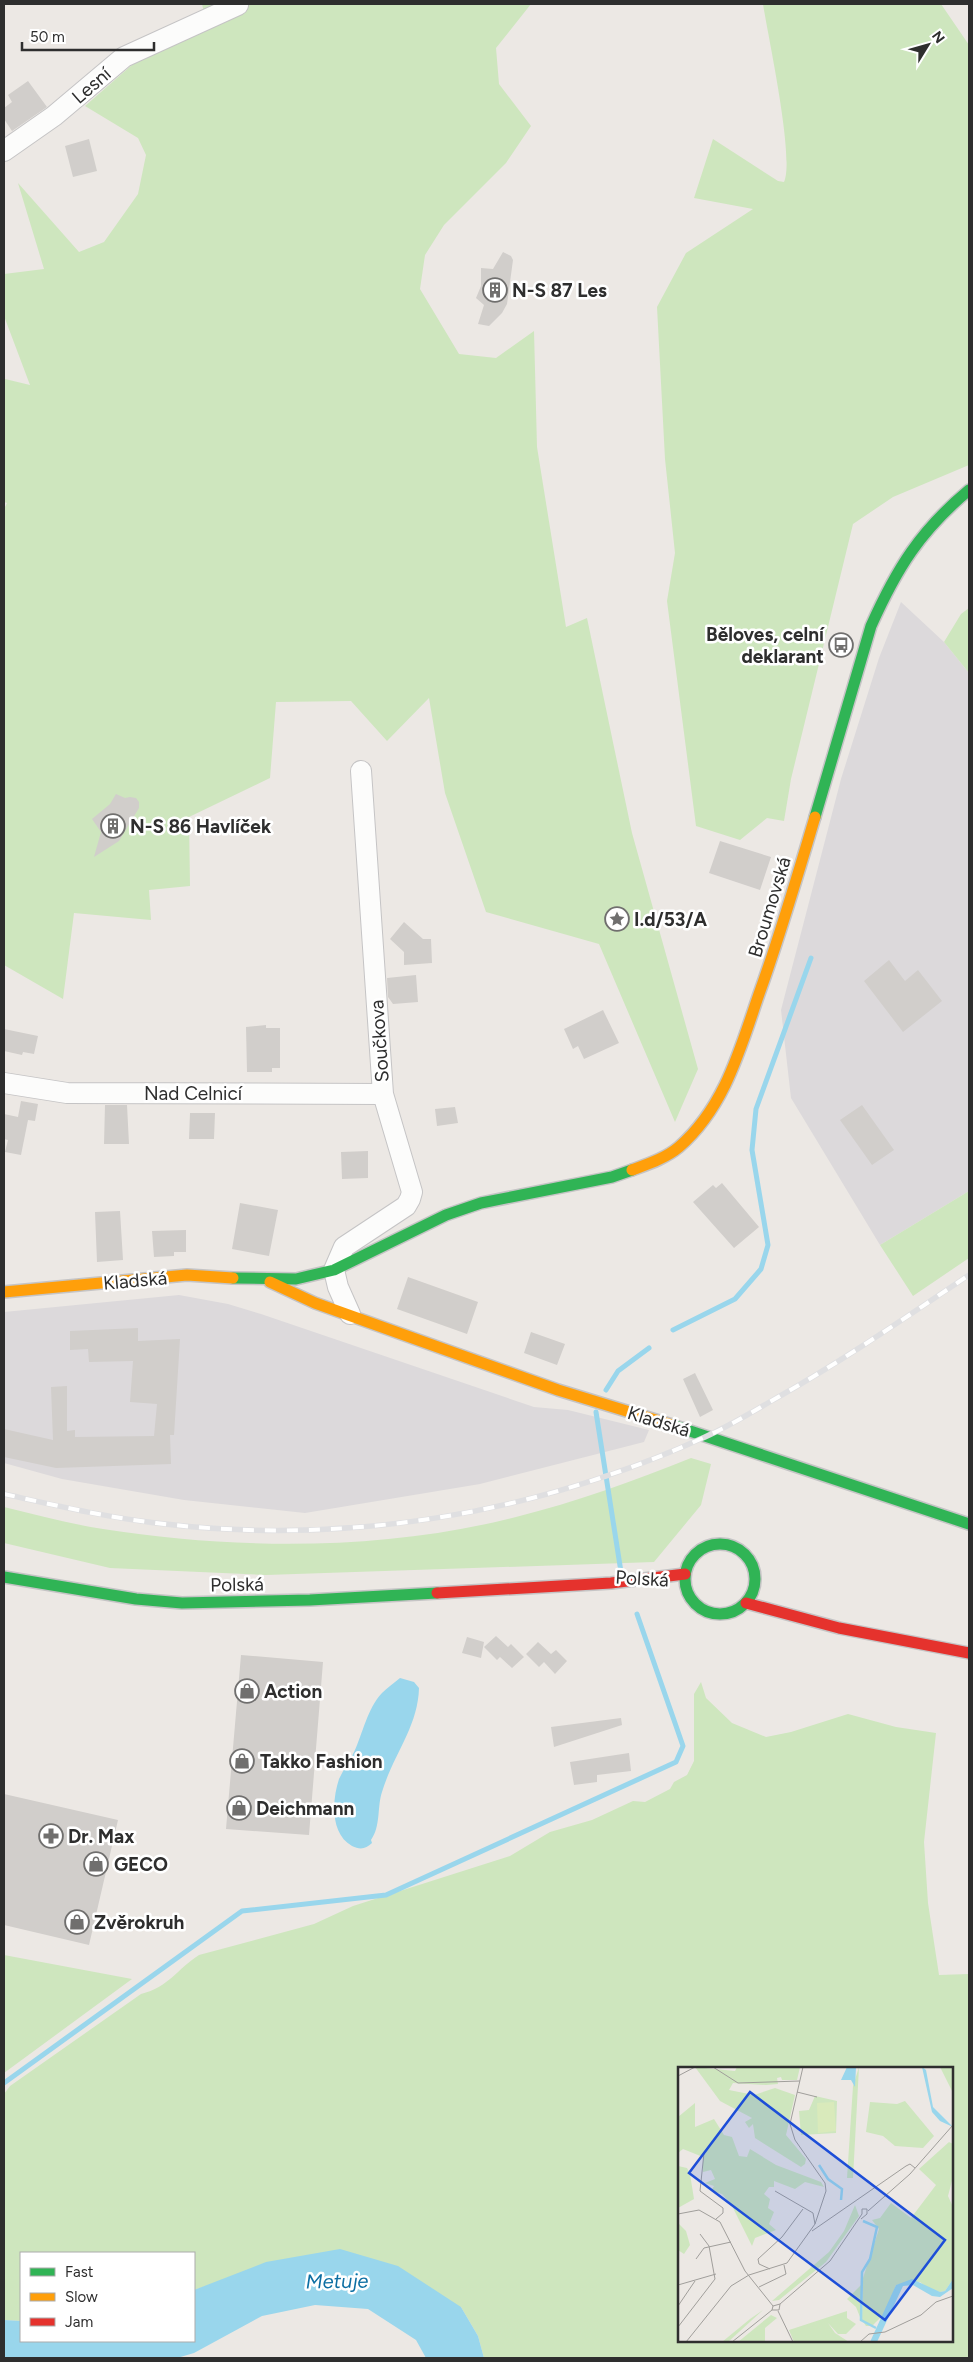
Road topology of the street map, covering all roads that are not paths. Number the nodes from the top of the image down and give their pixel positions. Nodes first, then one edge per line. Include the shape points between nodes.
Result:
1 (238, 6) dead end
2 (4, 151) edge
3 (969, 490) edge
4 (361, 770) dead end
5 (4, 1083) edge
6 (383, 1094) junction
7 (481, 1203) joint
8 (334, 1270) junction
9 (266, 1280) junction
10 (4, 1292) edge
11 (350, 1314) junction
12 (969, 1524) edge
13 (685, 1574) junction
14 (4, 1577) edge
15 (472, 1590) junction
16 (619, 1594) dead end
17 (673, 1597) dead end
18 (691, 1598) junction
19 (780, 1599) dead end
20 (746, 1603) junction
21 (839, 1628) junction
22 (969, 1654) edge

1 - 2 street, Lesní via 124,56 54,116
3 - 7 main road, Broumovská via 930,524 907,552 871,626 781,932 732,1073 713,1108 678,1146 637,1169
4 - 6 street, Součkova
5 - 6 street, Nad Celnicí via 67,1093
6 - 8 street, Součkova via 412,1192 410,1200 406,1206 344,1247
7 - 8 main road, Kladská via 446,1216
8 - 9 main road, Kladská via 296,1279
8 - 11 street
9 - 10 main road, Kladská via 187,1275
9 - 11 main road, Kladská via 315,1303
11 - 12 main road, Kladská via 558,1390
13 - 15 main road, Polská via 611,1583
13 - 18 main road
13 - 20 main road via 687,1565 705,1546 723,1543 740,1549 751,1562 759,1588
14 - 15 main road, Polská via 136,1599 182,1603 310,1600
15 - 16 main road, Polská
17 - 18 main road, Polská
18 - 20 main road via 702,1609 718,1614 738,1609
19 - 21 main road
20 - 21 main road
21 - 22 main road

